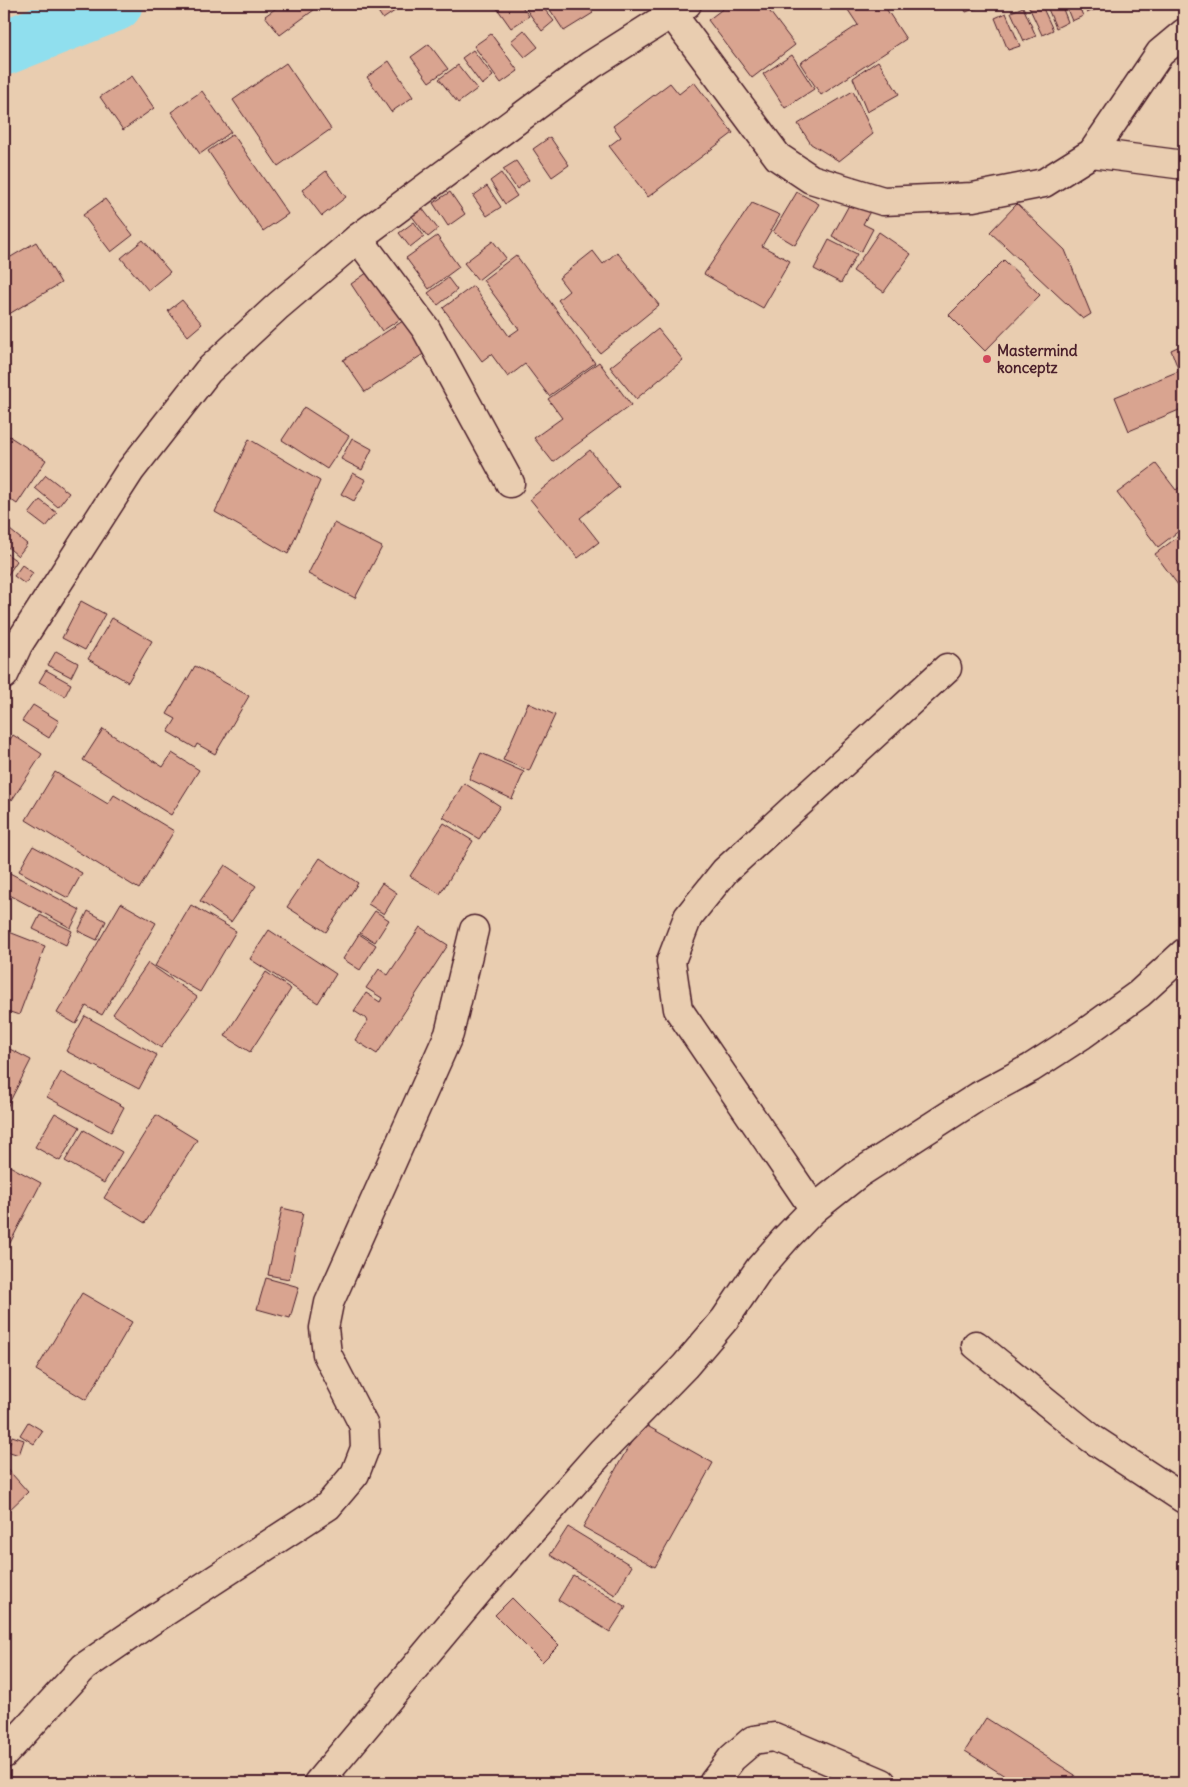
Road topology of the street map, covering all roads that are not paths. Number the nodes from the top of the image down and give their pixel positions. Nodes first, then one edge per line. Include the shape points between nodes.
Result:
1 (679, 9) edge
2 (1184, 33) edge
3 (1092, 153) junction
4 (1184, 165) edge
5 (358, 238) junction
6 (510, 483) dead end
7 (11, 641) edge
8 (947, 668) dead end
9 (4, 675) edge
10 (474, 930) dead end
11 (1184, 952) edge
12 (814, 1208) junction
13 (976, 1345) dead end
14 (1184, 1499) edge
15 (4, 1754) edge
16 (876, 1782) edge
17 (318, 1783) edge
18 (714, 1783) edge

1 - 3 street via 778,157 811,179 883,201 973,196 1044,183
1 - 5 street via 591,65
2 - 3 street via 1160,53
3 - 4 street
5 - 6 street via 426,329
5 - 7 street via 208,371 130,471
7 - 9 street
8 - 12 street via 726,871 688,917 671,961 678,1009
10 - 15 street via 449,1034 329,1303 324,1328 326,1354 364,1426 365,1448 355,1474 328,1506 84,1667
11 - 12 street via 1139,994 1082,1035 858,1174
12 - 17 street via 759,1270 720,1326 602,1451 481,1588
13 - 14 street via 1091,1438
16 - 18 street via 774,1737 753,1740 732,1758

